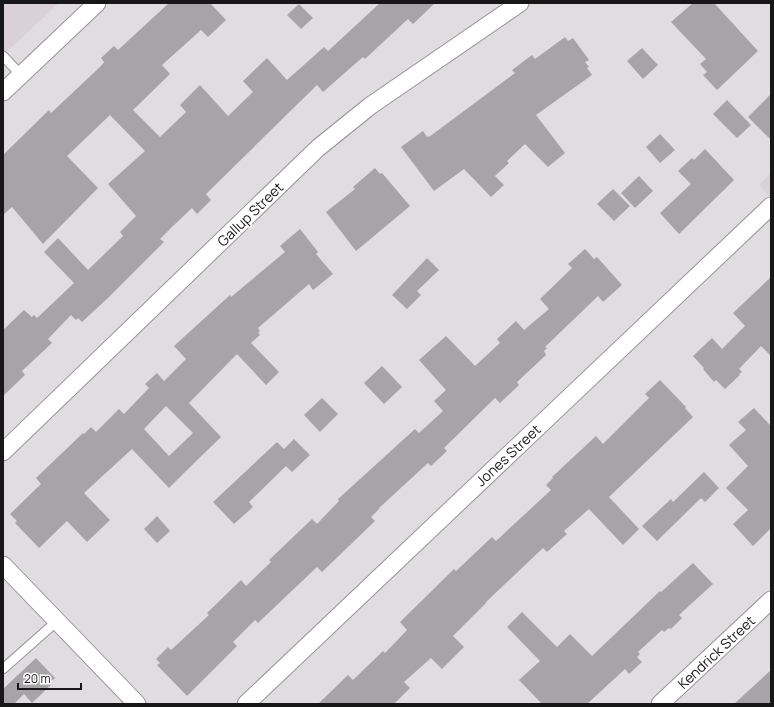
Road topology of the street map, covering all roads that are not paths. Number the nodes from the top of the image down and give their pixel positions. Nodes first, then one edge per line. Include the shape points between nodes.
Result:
1 (97, 3) edge
2 (520, 3) edge
3 (3, 56) edge
4 (21, 75) junction
5 (3, 92) edge
6 (771, 206) edge
7 (3, 452) edge
8 (3, 565) edge
9 (771, 600) edge
10 (57, 621) junction
11 (3, 669) edge
12 (137, 704) edge
13 (246, 704) edge
14 (660, 704) edge

1 - 4 street
2 - 7 street, Gallup Street via 370,106 318,148
3 - 4 lane
4 - 5 street
6 - 13 street, Jones Street
8 - 10 street
9 - 14 street, Kendrick Street
10 - 11 lane
10 - 12 street

